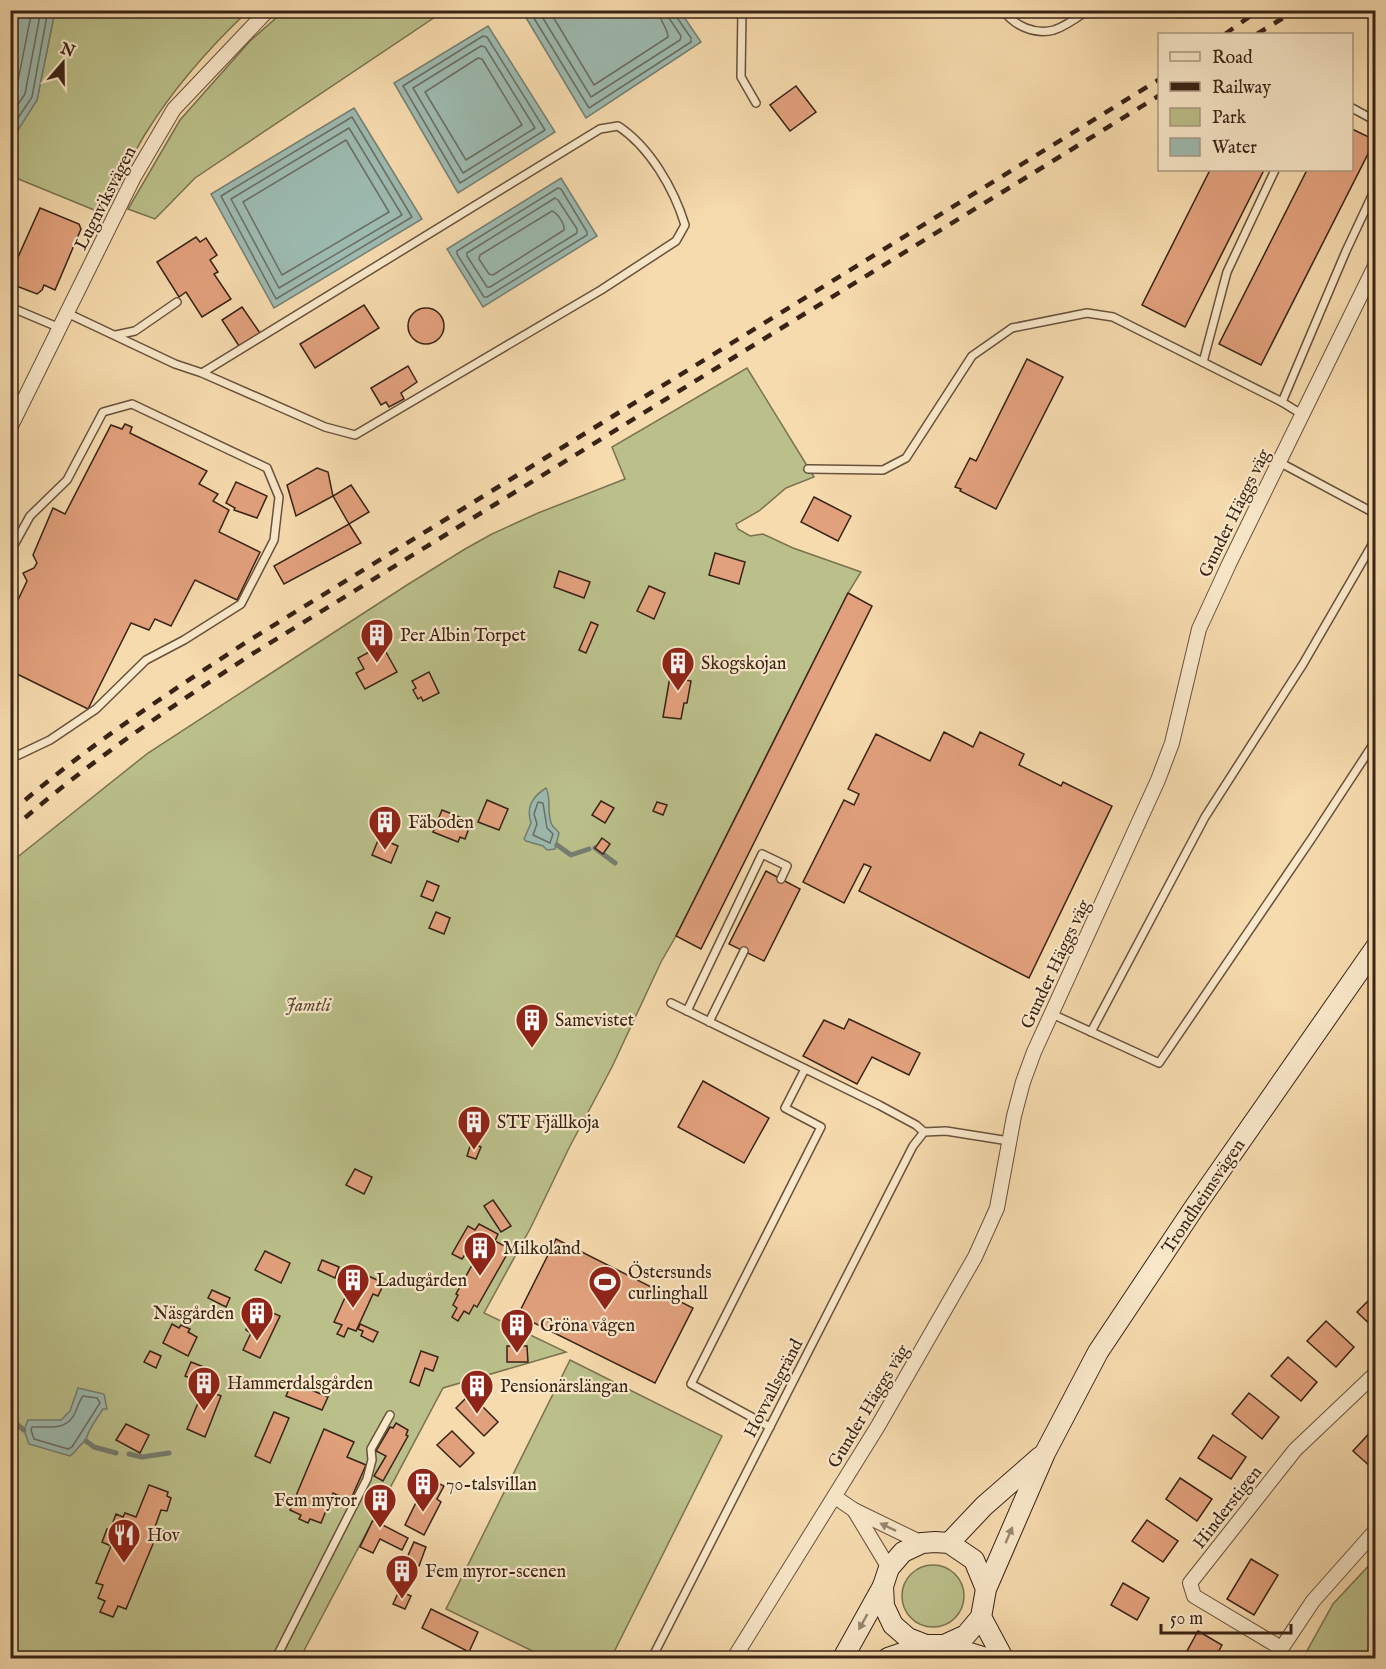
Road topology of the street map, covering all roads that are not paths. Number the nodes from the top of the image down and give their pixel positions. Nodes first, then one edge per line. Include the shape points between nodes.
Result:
1 (268, 10) edge
2 (742, 10) edge
3 (1003, 10) edge
4 (1088, 10) edge
5 (756, 103) dead end
6 (1353, 109) edge
7 (1376, 121) edge
8 (1275, 171) edge
9 (1376, 187) edge
10 (1376, 264) edge
11 (177, 303) dead end
12 (10, 307) edge
13 (67, 313) junction
14 (60, 328) junction
15 (116, 335) junction
16 (1203, 362) junction
17 (202, 372) junction
18 (1282, 402) junction
19 (1303, 415) junction
20 (10, 428) edge
21 (1279, 462) junction
22 (808, 470) dead end
23 (1376, 514) edge
24 (1376, 538) edge
25 (10, 552) edge
26 (1376, 740) edge
27 (10, 759) edge
28 (781, 879) dead end
29 (1376, 947) edge
30 (744, 951) dead end
31 (671, 1003) dead end
32 (687, 1011) junction
33 (1052, 1014) junction
34 (709, 1022) junction
35 (1090, 1032) junction
36 (805, 1069) junction
37 (924, 1132) junction
38 (1009, 1141) junction
39 (1376, 1373) edge
40 (390, 1415) dead end
41 (770, 1427) junction
42 (1045, 1453) junction
43 (835, 1497) junction
44 (854, 1510) junction
45 (1376, 1530) edge
46 (922, 1543) junction
47 (949, 1543) junction
48 (886, 1577) junction
49 (986, 1589) junction
50 (981, 1617) junction
51 (935, 1645) junction
52 (1278, 1653) edge
53 (276, 1659) edge
54 (652, 1659) edge
55 (734, 1659) edge
56 (843, 1659) edge
57 (888, 1659) edge
58 (986, 1659) edge
59 (1003, 1659) edge

1 - 13 street, Lugnviksvägen via 174,109 134,177
2 - 5 lane via 741,77
3 - 4 lane via 1018,26 1043,31 1056,29
6 - 7 lane
8 - 16 lane via 1227,272
9 - 18 lane
10 - 19 street, Gunder Häggs väg
11 - 15 lane via 135,331
12 - 14 lane
13 - 14 street, Lugnviksvägen
13 - 15 lane
14 - 20 street, Lugnviksvägen
15 - 17 lane via 175,364
16 - 18 lane
16 - 22 lane via 1113,317 1087,313 1012,328 972,356 906,458 883,470
17 - 17 lane via 325,427 355,435 601,290 676,241 685,225 678,200 633,136 618,126 600,129
18 - 19 lane
19 - 21 street, Gunder Häggs väg
21 - 23 lane
21 - 33 street, Gunder Häggs väg via 1200,629 1172,743 1158,780
24 - 35 lane via 1303,664 1204,818
25 - 27 lane via 30,516 67,480 103,412 132,404 267,468 279,497 274,540 241,604 146,660 96,709 50,740
26 - 35 lane via 1159,1063
28 - 32 lane via 787,866 762,854
29 - 42 main road, Trondheimsvägen via 1098,1352
30 - 34 lane
31 - 32 lane
32 - 34 lane
33 - 35 lane
33 - 38 street, Gunder Häggs väg via 1023,1083
34 - 36 lane
36 - 37 lane
36 - 41 lane via 785,1108 821,1127 691,1384
37 - 38 lane via 945,1131
37 - 41 lane, Hovvallsgränd via 913,1146
38 - 43 street, Gunder Häggs väg via 997,1208 975,1257
39 - 52 street, Hinderstigen via 1295,1450 1190,1583 1194,1596
40 - 53 lane via 371,1449 367,1479
41 - 54 lane, Hovvallsgränd
42 - 47 main road, Trondheimsvägen via 984,1506
49 -> 42 main road, Trondheimsvägen
43 - 44 street
43 - 55 street, Gunder Häggs väg
46 -> 44 street
44 - 48 street
45 - 52 street via 1313,1601
46 - 47 main road
46 - 48 main road via 903,1552
47 - 49 main road via 975,1560
48 - 51 main road via 884,1606 893,1624 908,1638
48 -> 56 main road
49 - 50 main road
50 - 51 main road via 966,1635
50 - 59 main road
51 - 57 main road
51 - 58 main road

